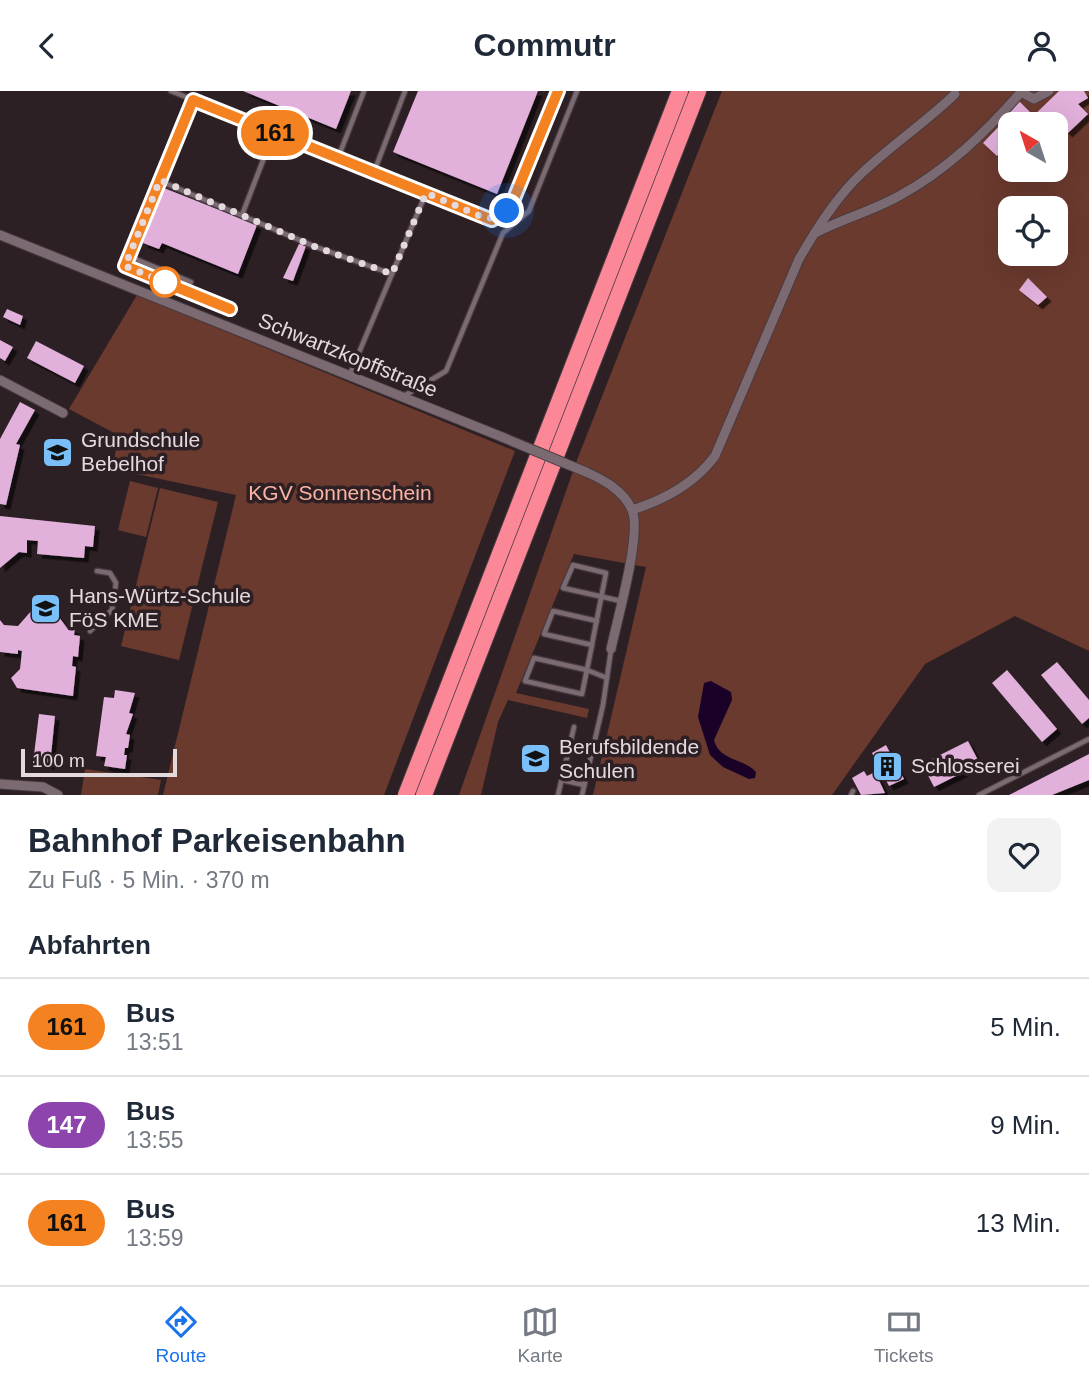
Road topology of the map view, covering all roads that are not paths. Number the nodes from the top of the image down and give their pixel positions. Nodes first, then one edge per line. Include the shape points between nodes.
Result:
1 (171, 91) edge
2 (364, 91) edge
3 (405, 91) edge
4 (558, 91) edge
5 (577, 91) edge
6 (680, 91) edge
7 (698, 91) edge
8 (1049, 91) edge
9 (1022, 92) edge
10 (954, 94) dead end
11 (193, 100) junction
12 (274, 132) junction
13 (338, 158) junction
14 (374, 172) junction
15 (160, 180) junction
16 (426, 193) junction
17 (242, 215) junction
18 (813, 234) junction
19 (0, 235) edge
20 (128, 256) junction
21 (392, 274) junction
22 (191, 282) dead end
23 (230, 309) dead end
24 (350, 374) junction
25 (0, 380) edge
26 (403, 396) junction
27 (63, 413) dead end
28 (632, 510) junction
29 (97, 571) dead end
30 (602, 597) junction
31 (621, 601) junction
32 (597, 621) junction
33 (90, 631) dead end
34 (592, 645) junction
35 (611, 649) joint
36 (587, 670) junction
37 (607, 678) junction
38 (574, 727) dead end
39 (447, 735) junction
40 (1089, 739) edge
41 (419, 761) junction
42 (562, 780) junction
43 (0, 784) edge
44 (584, 785) junction
45 (58, 795) edge
46 (400, 795) edge
47 (406, 795) edge
48 (424, 795) edge
49 (435, 795) edge
50 (558, 795) edge
51 (582, 795) edge
52 (979, 795) edge

1 - 11 lane
2 - 13 lane
3 - 14 lane
4 - 16 lane via 513,201 499,218 485,218
5 - 26 lane via 530,211 503,233 446,371
6 - 41 highway
7 - 39 highway
8 - 9 street via 1034,99
9 - 18 street via 962,154 939,171 899,196
10 - 18 street via 863,172
11 - 12 lane
11 - 15 lane
12 - 13 lane
12 - 17 lane
13 - 14 lane
14 - 16 lane
15 - 17 lane
15 - 20 lane
16 - 21 lane
17 - 21 lane
18 - 28 street via 715,456 684,486
19 - 24 street, Schwartzkopffstraße
20 - 22 lane
20 - 23 lane via 125,266
21 - 24 lane
24 - 26 street, Schwartzkopffstraße
25 - 27 street
26 - 28 street, Schwartzkopffstraße, bridge via 586,472 615,489
28 - 31 street via 633,543
29 - 33 lane via 110,573 116,583 113,610
30 - 30 lane via 563,588 573,565 606,573
30 - 31 lane
30 - 32 lane
31 - 35 street
32 - 34 lane
32 - 34 lane via 553,611 544,633
34 - 36 lane
35 - 37 lane
36 - 36 lane via 582,694 524,681 534,658
36 - 37 lane
37 - 44 lane
38 - 42 lane
39 - 48 highway
39 - 49 highway
40 - 52 lane
41 - 46 highway
41 - 47 highway
42 - 44 lane
42 - 50 lane
43 - 45 street via 43,787
44 - 51 lane

